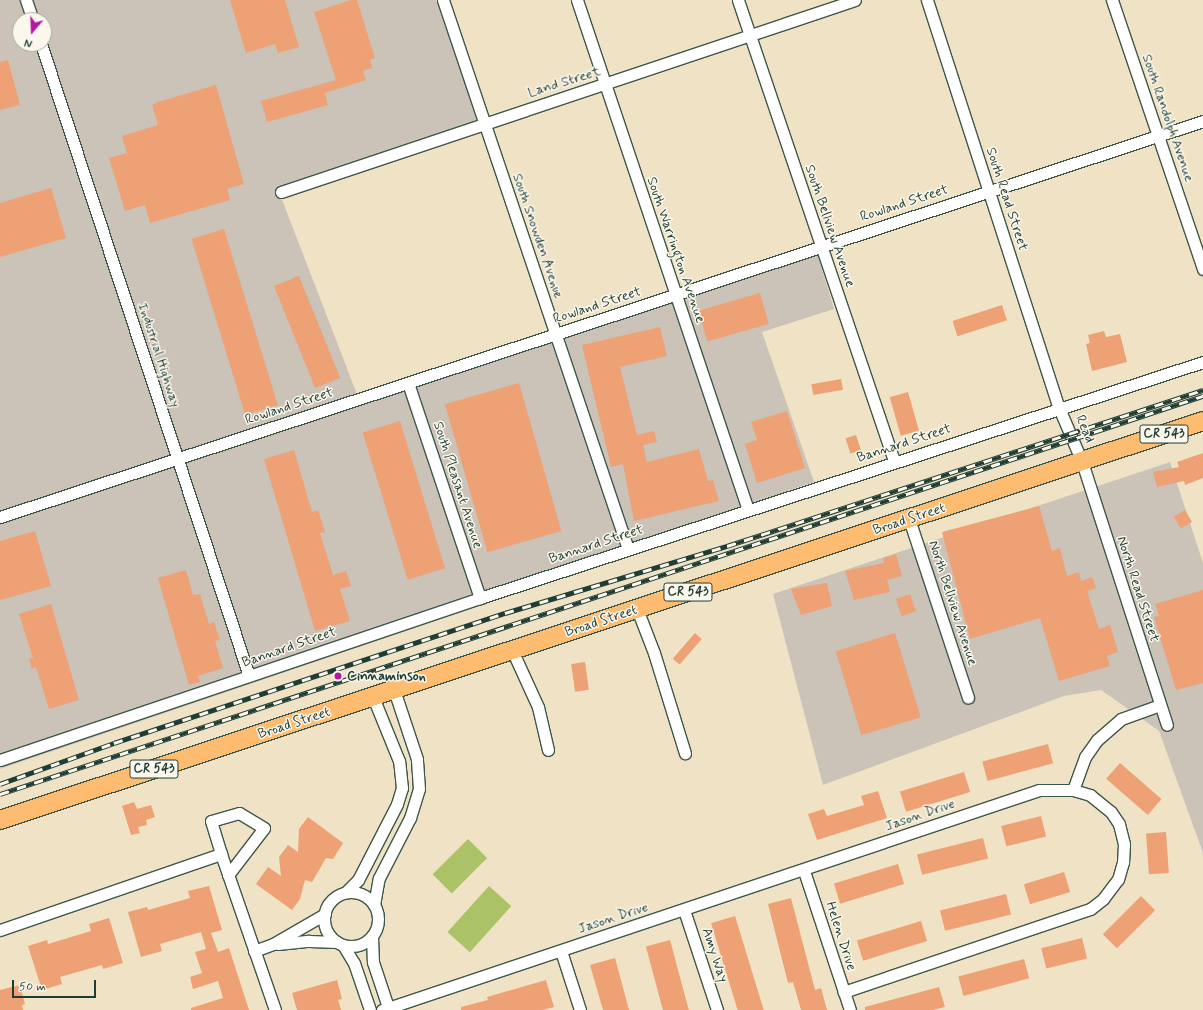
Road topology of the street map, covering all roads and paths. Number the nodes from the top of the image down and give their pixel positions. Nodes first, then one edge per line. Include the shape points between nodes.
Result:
1 (26, 0) edge
2 (443, 0) edge
3 (577, 0) edge
4 (738, 0) edge
5 (855, 0) edge
6 (927, 0) edge
7 (1112, 0) edge
8 (30, 12) edge
9 (750, 34) junction
10 (44, 52) edge
11 (605, 85) junction
12 (1203, 120) edge
13 (485, 124) junction
14 (1158, 135) junction
15 (989, 191) junction
16 (281, 192) dead end
17 (821, 246) junction
18 (1203, 269) edge
19 (676, 294) junction
20 (555, 334) junction
21 (1203, 362) edge
22 (408, 383) junction
23 (1059, 408) junction
24 (1203, 421) edge
25 (177, 459) junction
26 (894, 462) junction
27 (1082, 462) junction
28 (748, 510) junction
29 (0, 517) edge
30 (909, 519) junction
31 (628, 549) junction
32 (480, 598) junction
33 (637, 609) junction
34 (512, 650) junction
35 (249, 676) junction
36 (394, 690) junction
37 (373, 696) junction
38 (968, 697) dead end
39 (1160, 705) junction
40 (1167, 725) dead end
41 (548, 750) dead end
42 (685, 753) dead end
43 (0, 760) edge
44 (402, 776) junction
45 (419, 777) junction
46 (1074, 790) junction
47 (0, 820) edge
48 (221, 854) junction
49 (804, 871) junction
50 (228, 875) junction
51 (346, 892) junction
52 (374, 905) junction
53 (684, 910) junction
54 (324, 914) junction
55 (0, 930) edge
56 (372, 936) junction
57 (340, 943) junction
58 (273, 944) junction
59 (254, 951) junction
60 (561, 951) junction
61 (844, 992) junction
62 (386, 1009) edge
63 (275, 1010) edge
64 (370, 1010) edge
65 (580, 1010) edge
66 (717, 1010) edge
67 (850, 1010) edge

1 - 8 street
2 - 13 street, South Snowden Avenue
3 - 11 street, South Warrington Avenue
4 - 9 street, South Bellview Avenue
5 - 9 street, Land Street
6 - 15 street, South Read Street
7 - 14 street, South Randolph Avenue
9 - 11 street, Land Street
9 - 17 street, South Bellview Avenue
10 - 25 street, Industrial Highway
11 - 13 street, Land Street
11 - 19 street, South Warrington Avenue
12 - 14 street, Rowland Street
13 - 16 street, Land Street
13 - 20 street, South Snowden Avenue
14 - 15 street, Rowland Street
14 - 18 street, South Randolph Avenue
15 - 17 street, Rowland Street
15 - 23 street, South Read Street
17 - 19 street, Rowland Street
17 - 26 street, South Bellview Avenue
19 - 20 street, Rowland Street
19 - 28 street, South Warrington Avenue
20 - 22 street, Rowland Street
20 - 31 street, South Snowden Avenue
21 - 23 street, Bannard Street
22 - 25 street, Rowland Street
22 - 32 street, South Pleasant Avenue
23 - 26 street, Bannard Street
23 - 27 street, Read
24 - 27 main road, Broad Street / CR 543
25 - 29 street, Rowland Street
25 - 35 street, Industrial Highway
26 - 28 street, Bannard Street
27 - 30 main road, Broad Street / CR 543
27 - 39 street, North Read Street
28 - 31 street, Bannard Street
30 - 33 main road, Broad Street / CR 543
30 - 38 street, North Bellview Avenue
31 - 32 street, Bannard Street
32 - 35 street, Bannard Street
33 - 34 main road, Broad Street / CR 543
33 - 42 street via 654,653
34 - 36 main road, Broad Street / CR 543
34 - 41 street via 538,707
35 - 43 street, Bannard Street
36 - 37 main road, Broad Street / CR 543
36 - 45 street via 417,759
37 - 44 street via 399,761
37 - 47 main road, Broad Street / CR 543
39 - 40 street, North Read Street
39 - 46 street via 1121,719 1097,740 1085,757
44 - 45 street
44 - 51 street via 397,804 358,880
45 - 52 street via 416,804 378,878
46 - 49 street, Jason Drive via 1039,790
46 - 61 street, Jason Drive via 1103,804 1119,824 1124,844 1123,862 1118,879 1103,899 1077,914
48 - 50 street
48 - 50 street via 211,821 239,813 264,828
48 - 55 street
49 - 53 street, Jason Drive
49 - 61 street, Helen Drive
50 - 59 street
51 - 52 street via 360,893
51 - 54 street via 336,897
52 - 56 street via 378,917 377,928
53 - 60 street, Jason Drive
53 - 66 street, Amy Way
54 - 57 street via 326,928
54 - 58 street
56 - 57 street via 356,946
56 - 62 street via 373,962
57 - 58 street via 308,941
57 - 64 street via 354,963
58 - 59 street
59 - 63 street
60 - 62 street, Jason Drive
60 - 65 street
61 - 67 street, Helen Drive

